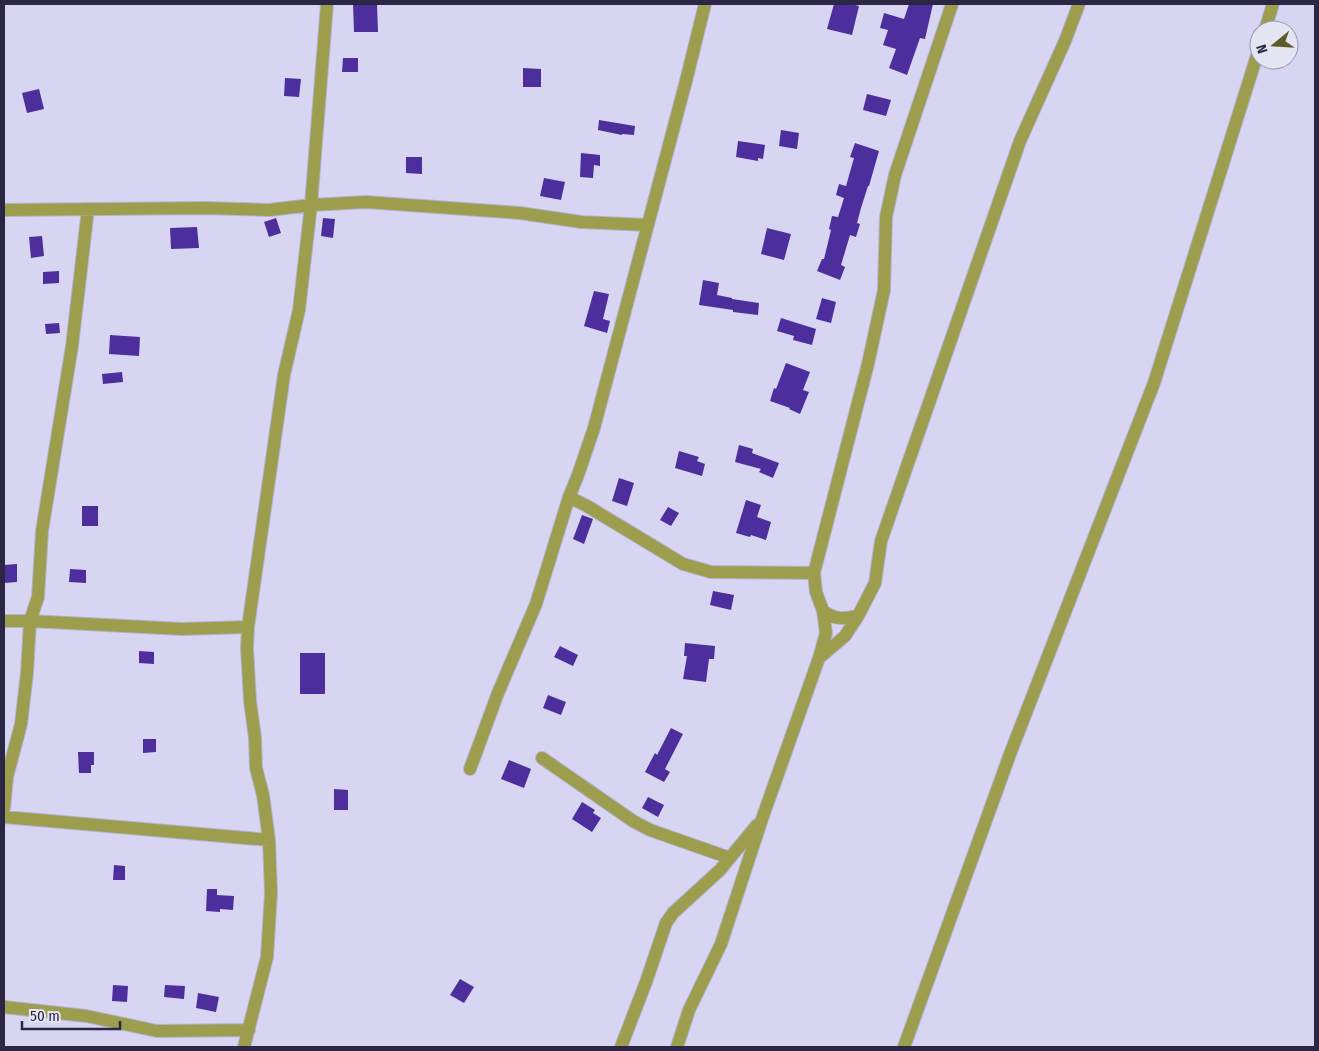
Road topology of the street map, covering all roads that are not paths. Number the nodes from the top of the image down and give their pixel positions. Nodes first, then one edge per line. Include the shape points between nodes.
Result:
1 (327, 4) edge
2 (705, 4) edge
3 (952, 4) edge
4 (1079, 4) edge
5 (1273, 4) edge
6 (1268, 20) edge
7 (1252, 70) edge
8 (311, 205) junction
9 (88, 209) junction
10 (4, 210) edge
11 (648, 225) junction
12 (569, 497) junction
13 (814, 573) junction
14 (823, 611) junction
15 (858, 616) junction
16 (4, 621) edge
17 (30, 621) junction
18 (248, 627) junction
19 (819, 658) junction
20 (542, 758) dead end
21 (470, 770) dead end
22 (4, 808) edge
23 (4, 817) edge
24 (762, 819) junction
25 (270, 840) junction
26 (730, 858) junction
27 (4, 1007) edge
28 (249, 1030) junction
29 (244, 1047) edge
30 (621, 1047) edge
31 (677, 1047) edge
32 (904, 1047) edge

1 - 8 street
2 - 11 street
3 - 13 street via 895,175 886,217 884,290
4 - 15 street via 1020,141 881,541 875,583
5 - 6 street
7 - 32 street via 1154,383 1010,754
8 - 9 street via 270,210
8 - 11 street via 366,202
8 - 18 street via 299,310 284,375
9 - 10 street
9 - 17 street via 72,346 42,531 38,597
11 - 12 street via 594,428
12 - 13 street via 683,564 711,572
12 - 21 street via 536,604
13 - 14 street
14 - 15 street via 831,617 843,619
14 - 19 street via 826,633
15 - 19 street via 845,636
16 - 17 street
17 - 18 street via 182,629
17 - 22 street via 21,724 7,777
18 - 25 street via 256,768
19 - 24 street
20 - 26 street via 650,830
23 - 25 street
24 - 26 street
24 - 31 street via 721,944 689,1010
25 - 28 street via 271,893 266,957
26 - 30 street via 666,923
27 - 28 street via 86,1016 157,1030
28 - 29 street

